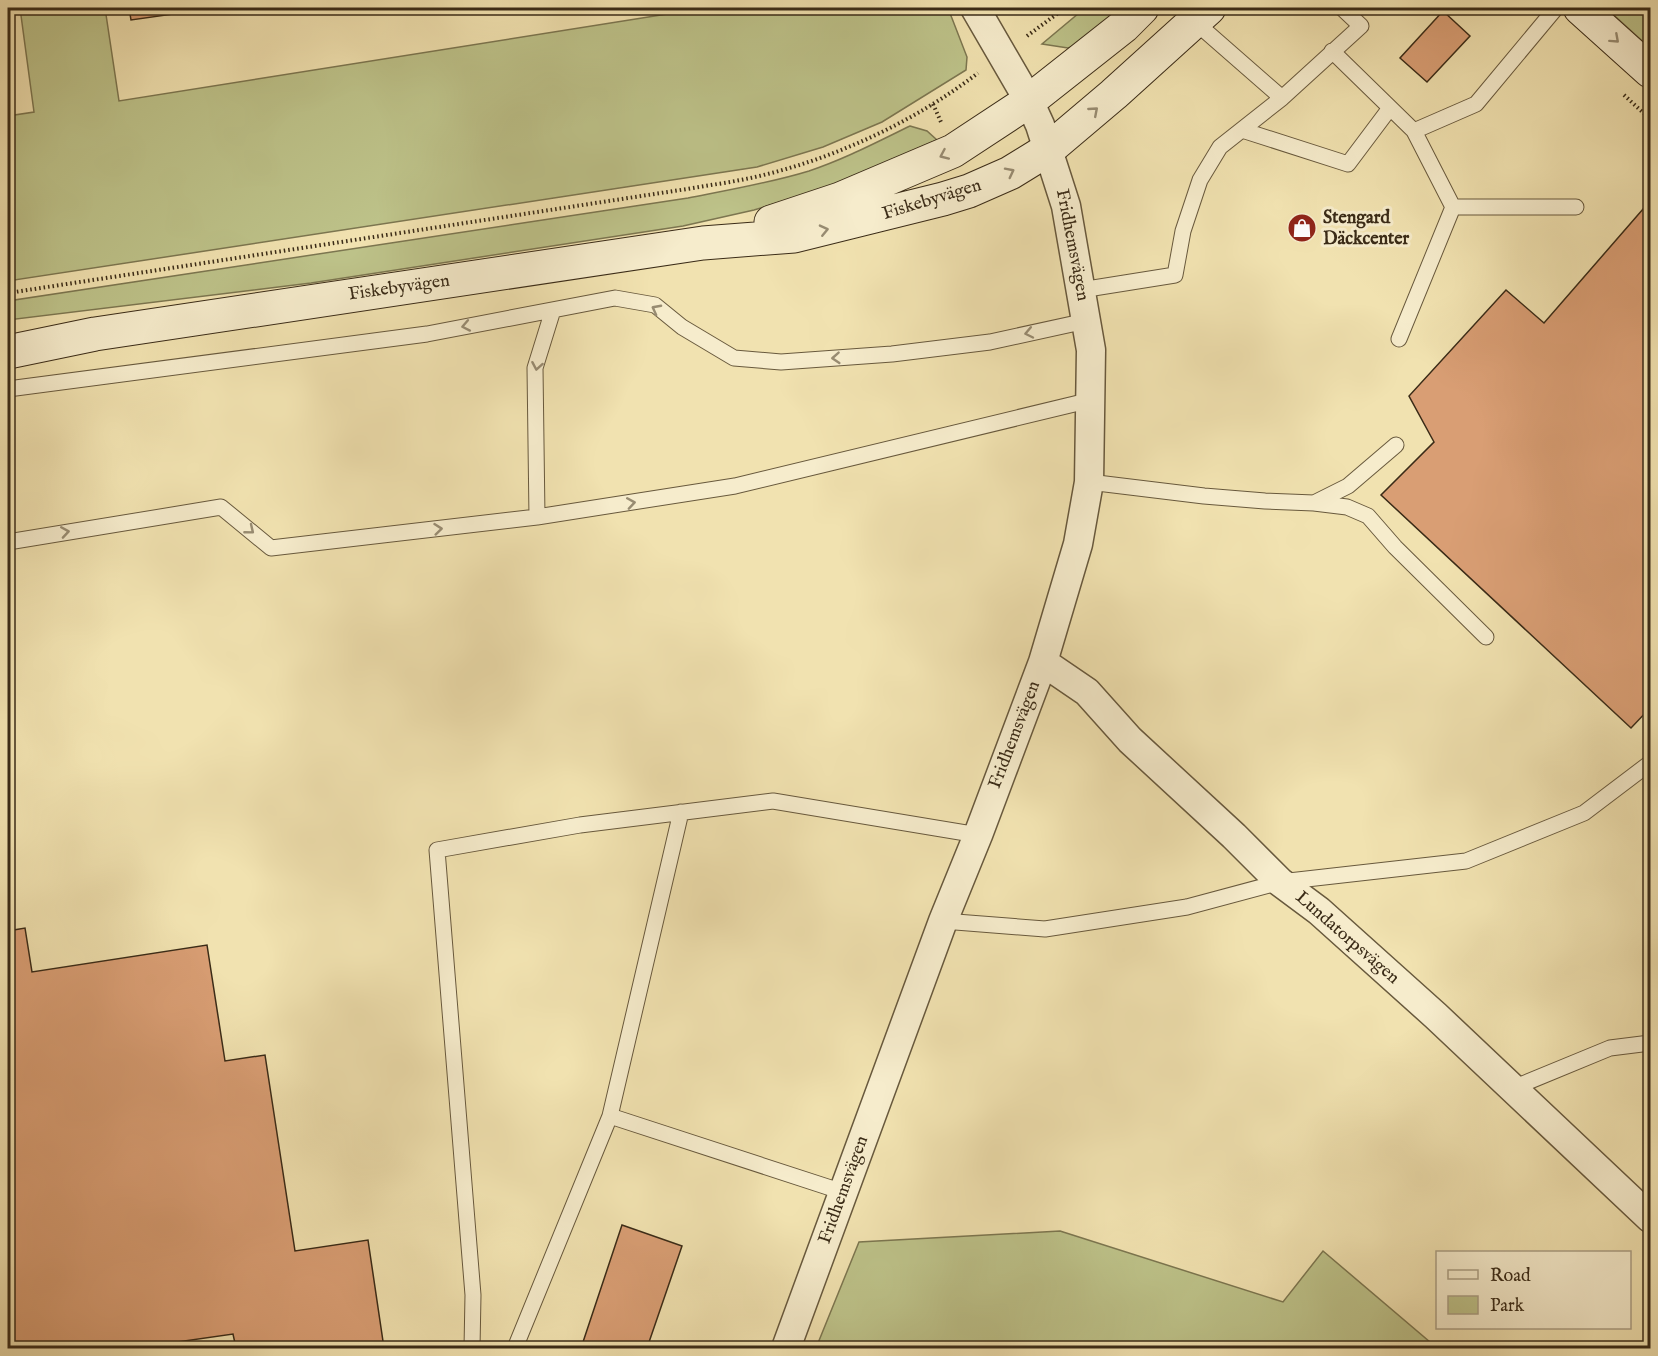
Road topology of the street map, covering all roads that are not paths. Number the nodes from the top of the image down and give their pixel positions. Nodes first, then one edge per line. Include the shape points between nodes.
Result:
1 (975, 8) edge
2 (1142, 8) edge
3 (1342, 8) edge
4 (1556, 8) edge
5 (1580, 8) edge
6 (1202, 14) edge
7 (1332, 51) junction
8 (1650, 71) edge
9 (1282, 98) junction
10 (1029, 101) junction
11 (1390, 108) junction
12 (1242, 130) junction
13 (1414, 131) junction
14 (1049, 149) junction
15 (1453, 207) junction
16 (1576, 207) dead end
17 (703, 243) junction
18 (1081, 290) junction
19 (553, 310) junction
20 (1086, 321) junction
21 (95, 334) junction
22 (8, 337) edge
23 (1399, 339) dead end
24 (8, 352) edge
25 (8, 389) edge
26 (1090, 400) junction
27 (1396, 445) dead end
28 (1089, 482) junction
29 (1314, 502) junction
30 (537, 517) junction
31 (8, 542) edge
32 (1486, 637) dead end
33 (1043, 662) junction
34 (1650, 763) edge
35 (681, 812) junction
36 (978, 835) junction
37 (1280, 882) junction
38 (943, 921) junction
39 (1650, 1043) edge
40 (1513, 1088) junction
41 (610, 1116) junction
42 (843, 1192) junction
43 (1650, 1218) edge
44 (472, 1348) edge
45 (515, 1348) edge
46 (786, 1348) edge

1 - 10 street, Fridhemsvägen
2 - 10 street, Fiskebyvägen
3 - 7 lane via 1361,26
4 - 13 lane via 1476,104
5 -> 8 street
6 - 9 lane
14 -> 6 street, Fiskebyvägen
7 - 9 lane
7 - 11 lane
9 - 12 lane
10 - 14 street, Fridhemsvägen
10 -> 17 street, Fiskebyvägen via 953,151 840,199
11 - 12 lane via 1347,164
11 - 13 lane
12 - 18 lane via 1220,147 1200,180 1183,231 1175,275
13 - 15 lane
17 -> 14 street, Fiskebyvägen via 794,236 943,199 1010,173
14 - 18 street, Fridhemsvägen via 1066,206
15 - 16 lane
15 - 23 lane
17 - 21 street, Fiskebyvägen
18 - 20 street, Fridhemsvägen
20 -> 19 lane via 979,343 781,362 734,358 655,306 615,298
19 -> 25 lane via 427,334
19 -> 30 lane via 535,368
20 - 26 street, Fridhemsvägen via 1091,350
21 - 22 street, Fiskebyvägen
21 - 24 street, Fiskebyvägen
26 - 28 street, Fridhemsvägen
30 -> 26 lane via 735,486
27 - 29 lane via 1347,486
28 - 29 lane via 1204,496
28 - 33 street, Fridhemsvägen via 1078,544
29 - 32 lane via 1347,507 1368,516
31 -> 30 lane via 221,507 271,548
33 - 36 street, Fridhemsvägen
33 - 37 street, Lundatorpsvägen via 1087,692 1130,740
34 - 37 lane via 1584,813 1466,861
35 - 36 lane via 773,801
35 - 41 lane
35 - 44 lane via 437,850 473,1295
36 - 38 street, Fridhemsvägen
37 - 38 lane via 1187,907 1045,929
37 - 40 street, Lundatorpsvägen via 1327,919
38 - 42 street, Fridhemsvägen
39 - 40 lane via 1610,1048
40 - 43 street, Lundatorpsvägen
41 - 42 lane
41 - 45 lane
42 - 46 street, Fridhemsvägen

